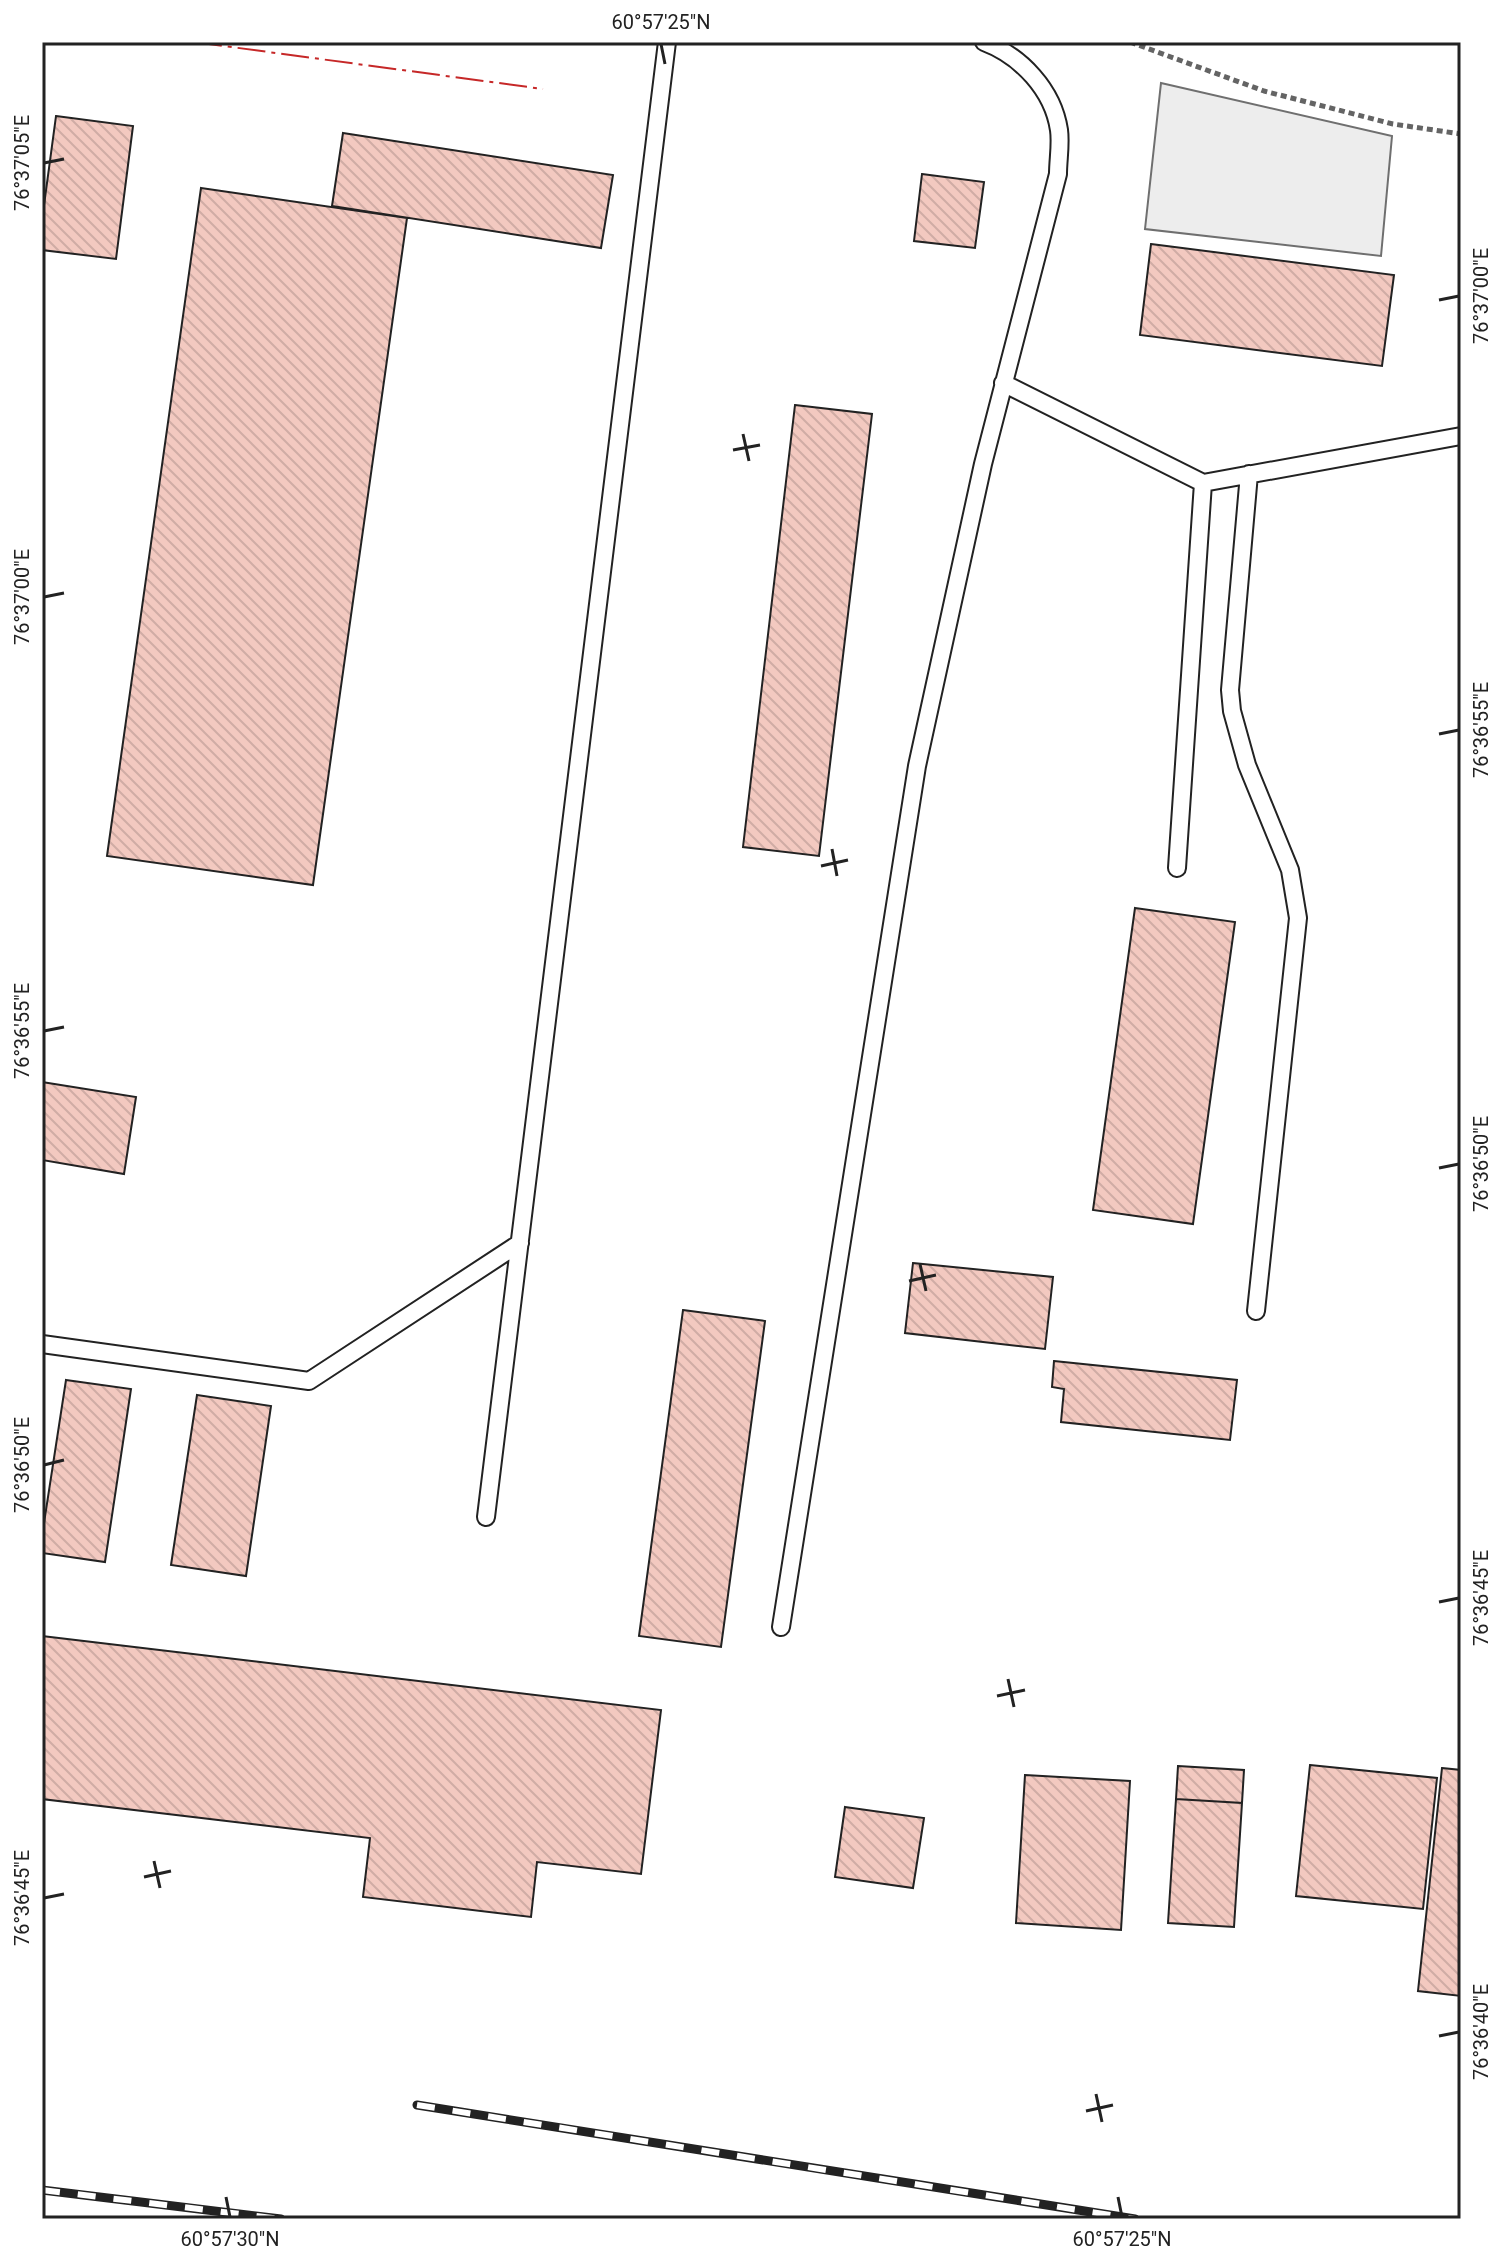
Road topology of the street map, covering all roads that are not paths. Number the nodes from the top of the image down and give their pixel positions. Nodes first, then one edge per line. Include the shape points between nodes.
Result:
1 (667, 42) edge
2 (984, 42) edge
3 (1003, 383) junction
4 (1461, 436) edge
5 (1249, 474) junction
6 (1203, 483) junction
7 (1177, 868) dead end
8 (520, 1243) junction
9 (1256, 1311) dead end
10 (42, 1344) edge
11 (486, 1517) dead end
12 (781, 1627) dead end

1 - 8 lane
2 - 3 lane via 1026,68 1049,98 1059,130 1058,174
3 - 6 lane
3 - 12 lane via 917,766
4 - 5 lane
5 - 6 lane
5 - 9 lane via 1232,711 1247,765 1290,870 1298,918
6 - 7 lane
8 - 10 lane via 309,1381
8 - 11 lane

